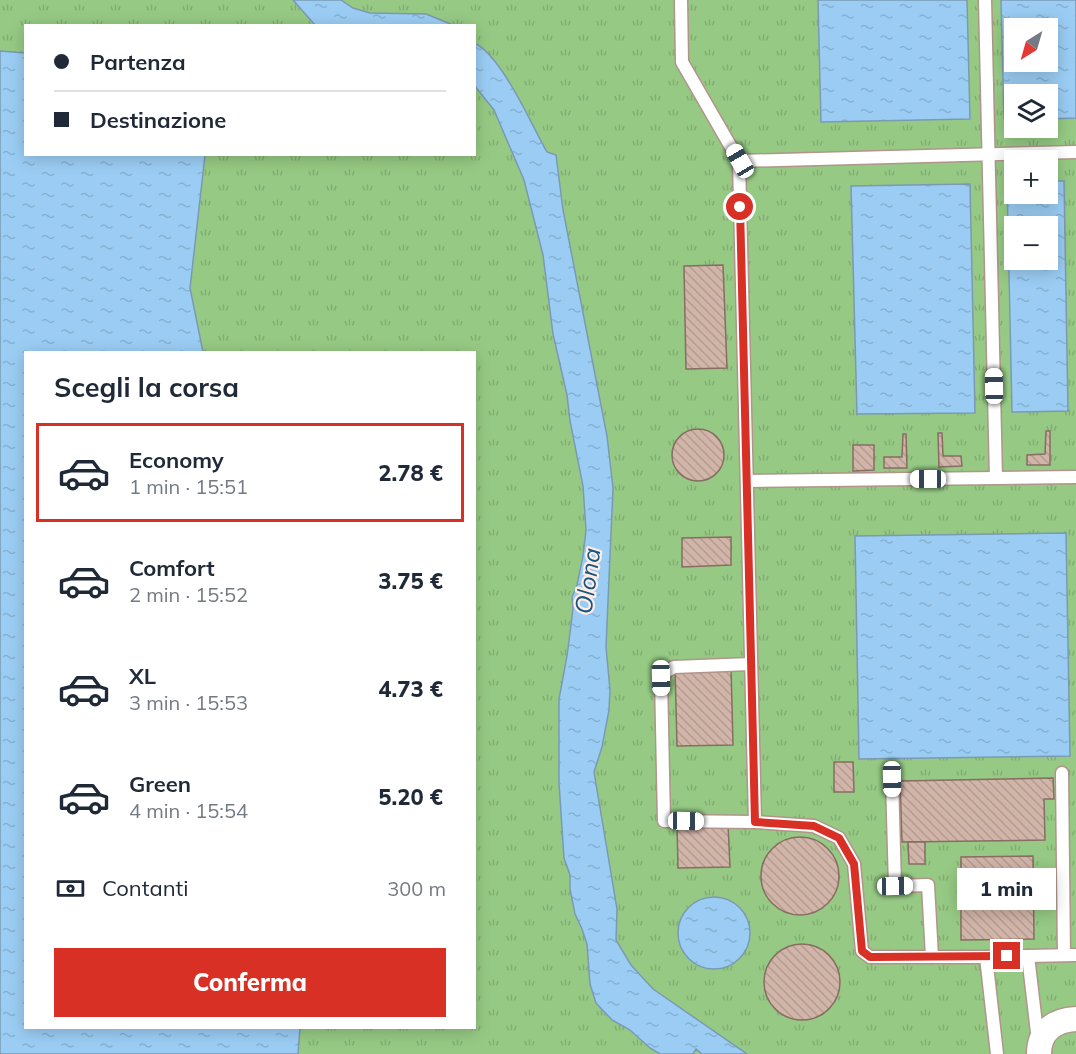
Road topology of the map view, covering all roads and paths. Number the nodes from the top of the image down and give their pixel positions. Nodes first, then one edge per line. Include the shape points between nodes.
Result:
1 (681, 0) edge
2 (985, 0) edge
3 (1076, 152) edge
4 (988, 155) junction
5 (740, 161) junction
6 (1076, 477) edge
7 (996, 478) junction
8 (747, 481) junction
9 (751, 664) junction
10 (1062, 773) dead end
11 (892, 779) dead end
12 (755, 822) junction
13 (1070, 955) edge
14 (1028, 956) junction
15 (932, 957) junction
16 (986, 957) junction
17 (1076, 1019) edge
18 (997, 1054) edge
19 (1039, 1054) edge

1 - 5 lane via 682,62
2 - 4 lane
3 - 4 lane
4 - 5 lane
4 - 7 lane
5 - 8 lane
6 - 7 lane
7 - 8 lane
8 - 9 lane
9 - 12 lane
9 - 12 lane via 674,667 661,678 664,821
10 - 13 lane
11 - 15 lane via 895,886 928,885
12 - 15 lane via 814,826 839,838 854,864 862,951 870,957
13 - 14 lane
14 - 16 lane
14 - 19 lane
15 - 16 lane
16 - 18 lane
17 - 19 street via 1060,1021 1046,1030

